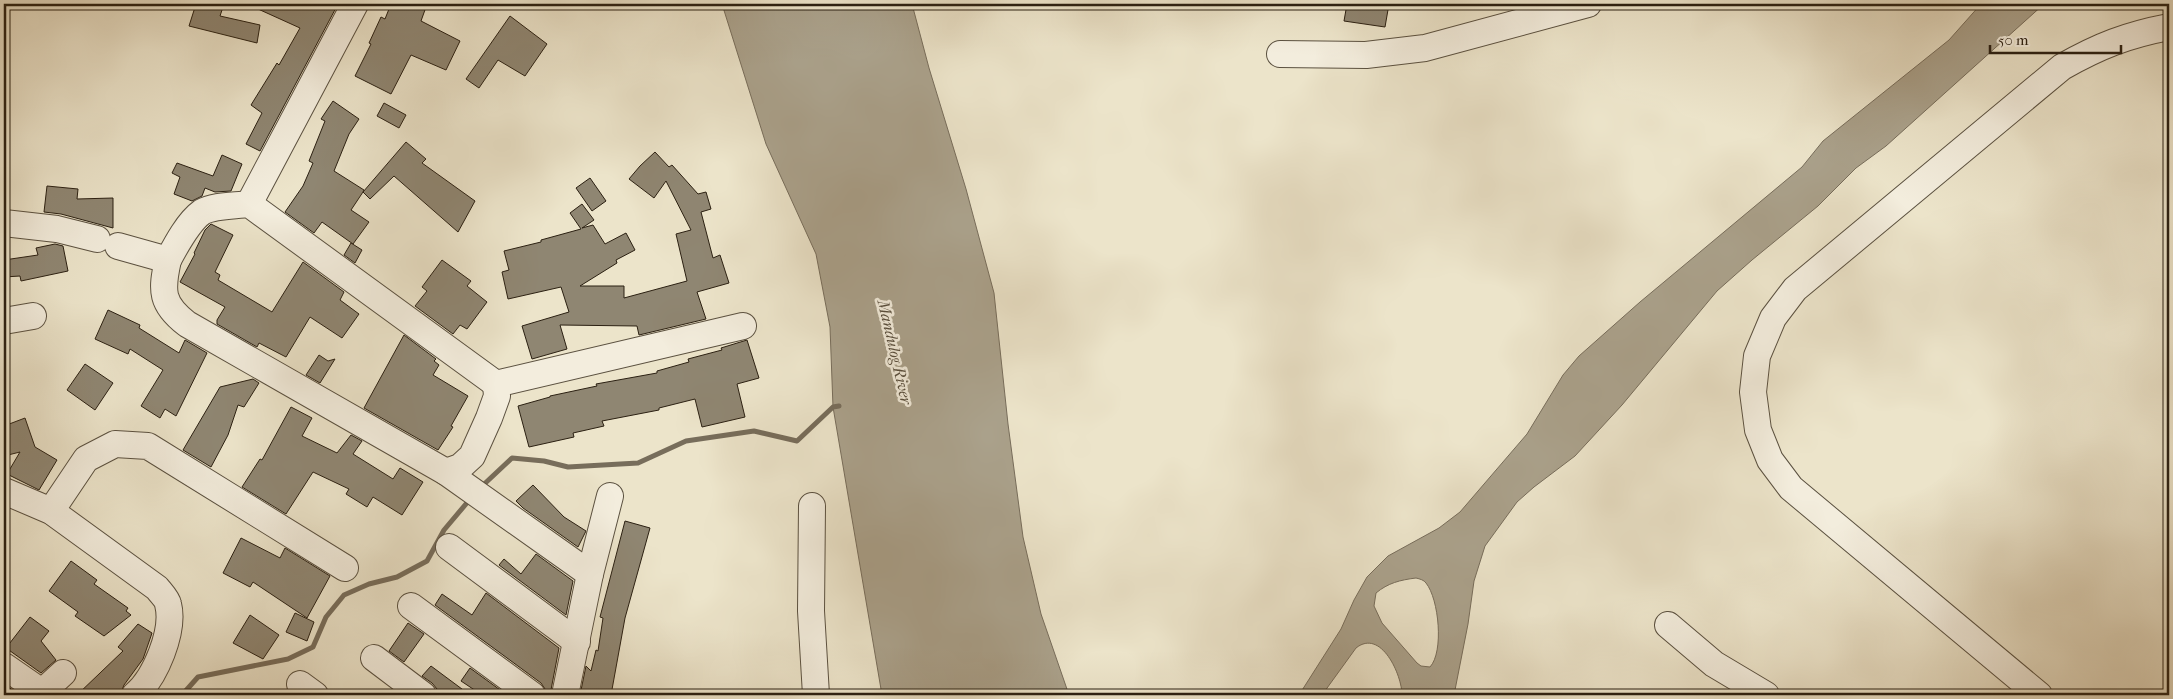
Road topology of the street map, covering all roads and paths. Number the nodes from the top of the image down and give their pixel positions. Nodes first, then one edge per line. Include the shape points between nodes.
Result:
1 (355, 4) edge
2 (1588, 4) edge
3 (2169, 27) edge
4 (1280, 54) dead end
5 (249, 204) junction
6 (4, 223) edge
7 (168, 260) junction
8 (33, 316) dead end
9 (4, 321) edge
10 (743, 326) dead end
11 (496, 384) junction
12 (466, 486) junction
13 (4, 491) edge
14 (610, 496) dead end
15 (812, 506) dead end
16 (51, 511) junction
17 (449, 547) dead end
18 (345, 568) dead end
19 (590, 574) junction
20 (412, 606) dead end
21 (1668, 625) dead end
22 (577, 642) junction
23 (374, 658) dead end
24 (4, 666) edge
25 (63, 673) dead end
26 (43, 694) edge
27 (135, 695) edge
28 (423, 695) edge
29 (532, 695) edge
30 (565, 695) edge
31 (816, 695) edge
32 (1766, 695) edge
33 (2038, 695) edge

1 - 5 street
2 - 4 street via 1425,48 1366,55
3 - 33 street via 2093,49 2062,67 1795,289 1773,318 1757,356 1753,392 1758,430 1770,460 1791,488
5 - 7 street via 204,211 192,222
5 - 11 street
6 - 7 street via 57,230
7 - 12 street via 163,283 167,303 172,312 187,324
8 - 9 street
10 - 11 street
11 - 12 street via 497,396 489,418 472,456 460,467
12 - 19 street
13 - 16 street
14 - 19 street
15 - 31 street
16 - 18 street via 86,459 116,444 148,446
16 - 27 street via 157,588 168,603 170,626 160,659
17 - 22 street
19 - 22 street
20 - 29 street
21 - 32 street via 1714,664
22 - 30 street
23 - 28 street
24 - 26 street
25 - 26 street

